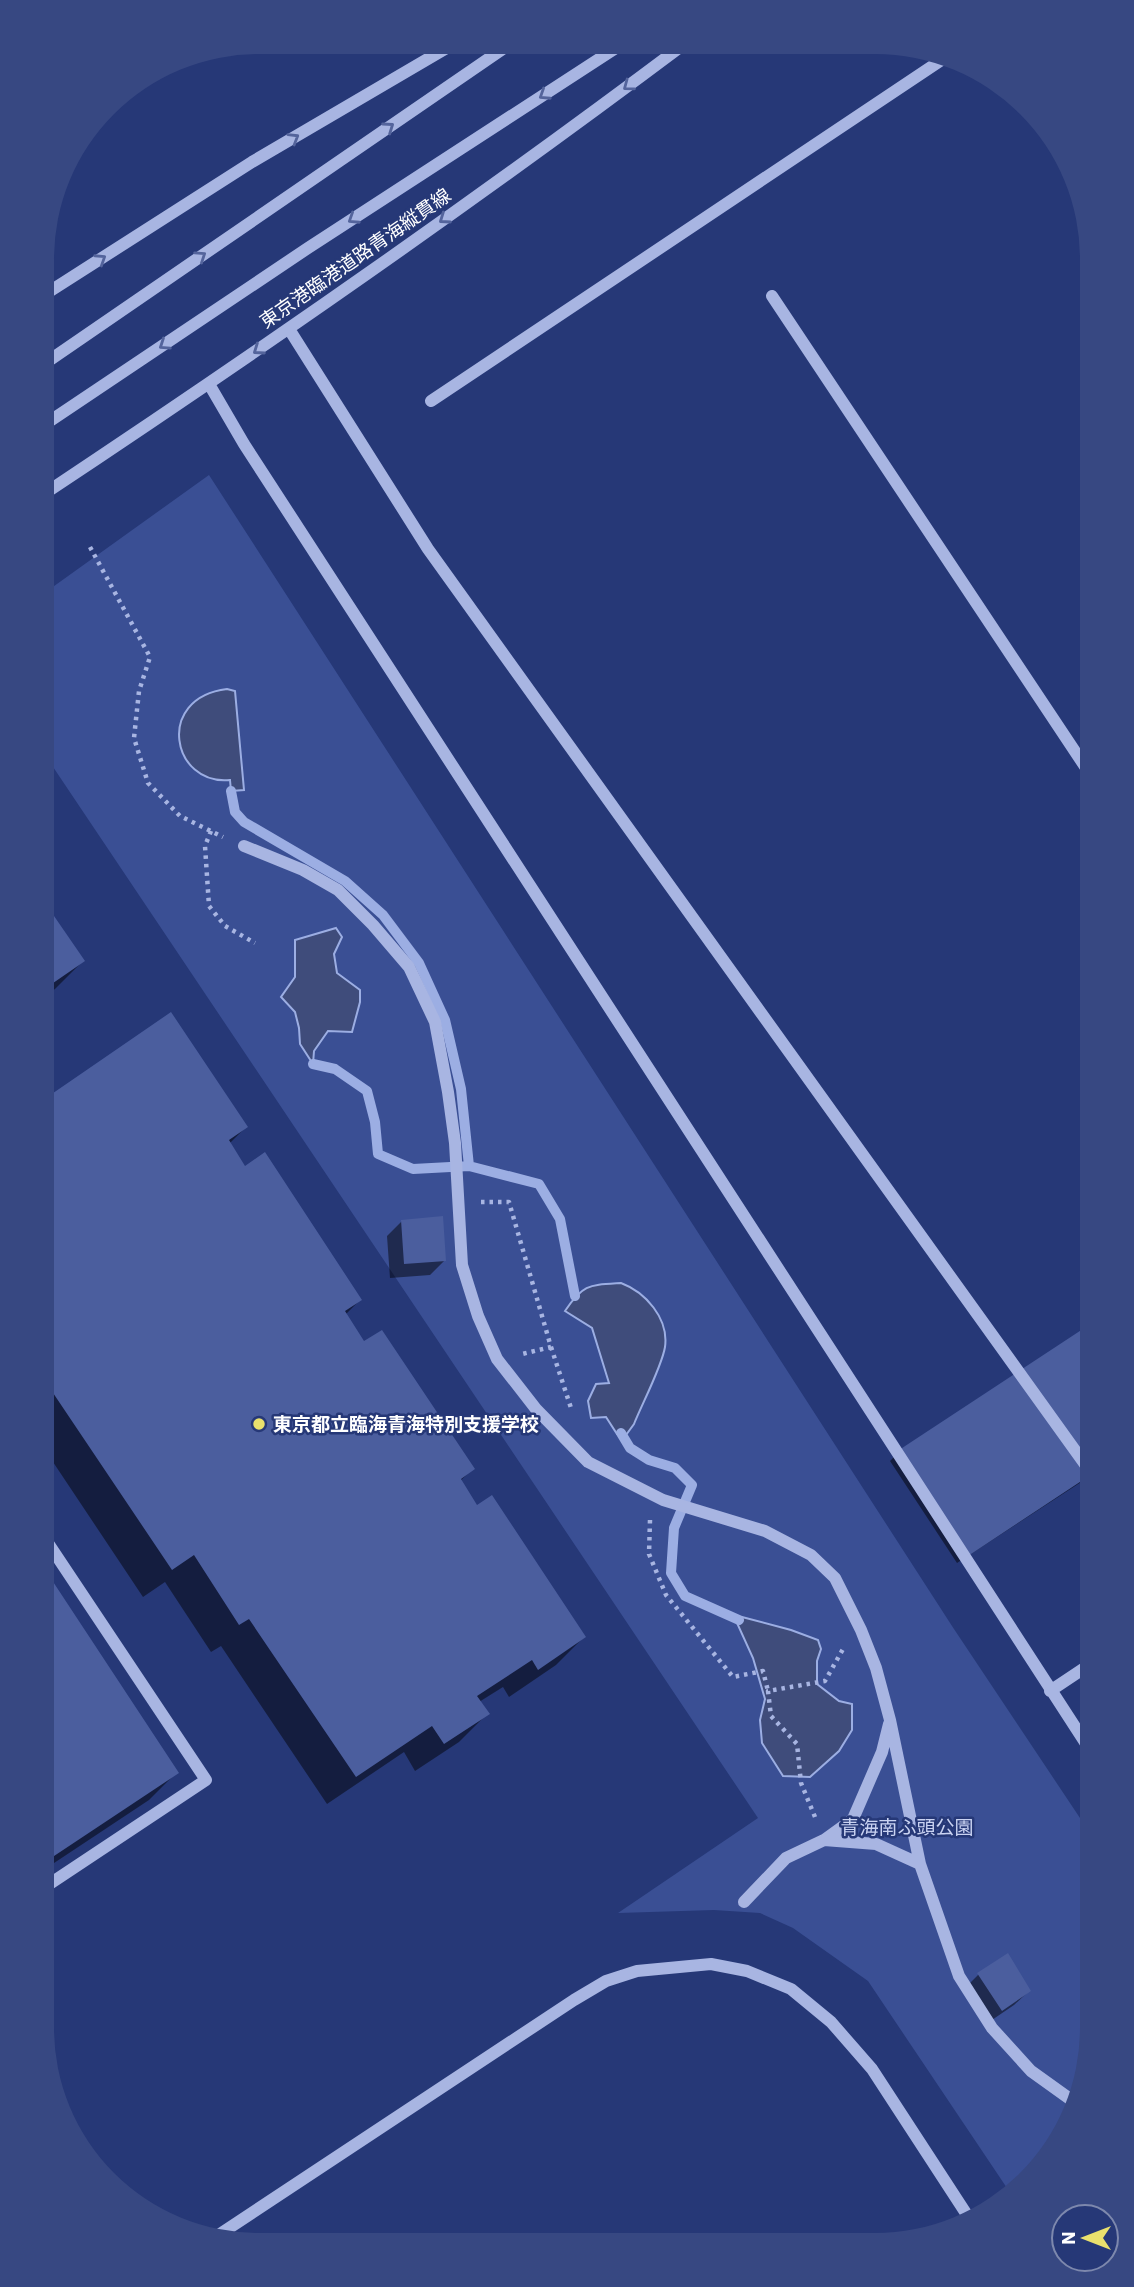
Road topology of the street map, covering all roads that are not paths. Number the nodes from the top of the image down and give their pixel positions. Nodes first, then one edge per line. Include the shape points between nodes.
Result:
1 (436, 54) edge
2 (495, 54) edge
3 (607, 54) edge
4 (671, 54) edge
5 (936, 64) edge
6 (55, 288) edge
7 (772, 296) dead end
8 (289, 329) junction
9 (55, 356) edge
10 (209, 384) junction
11 (431, 401) dead end
12 (55, 418) edge
13 (55, 487) edge
14 (1080, 758) edge
15 (244, 846) road end
16 (1079, 1456) edge
17 (54, 1551) edge
18 (1079, 1672) edge
19 (1050, 1691) junction
20 (890, 1720) junction
21 (1079, 1734) edge
22 (824, 1840) junction
23 (920, 1864) junction
24 (54, 1881) edge
25 (744, 1902) dead end
26 (1067, 2097) edge
27 (965, 2211) edge
28 (226, 2230) edge

6 -> 1 street via 252,162
9 -> 2 street
3 -> 12 street
4 -> 8 street, 東京港臨港道路青海縦貫線
5 - 11 street
7 - 14 street
8 -> 10 street, 東京港臨港道路青海縦貫線
8 - 16 street via 428,549
10 - 13 street, 東京港臨港道路青海縦貫線
10 - 19 street
15 - 20 street via 338,890 409,967 435,1022 455,1143 462,1265 497,1359 536,1409 588,1462 663,1500 765,1531 811,1555 835,1578 861,1630
17 - 24 street via 206,1780
18 - 19 street
19 - 21 street
20 - 22 street via 882,1752 853,1819
20 - 23 street
22 - 23 street via 876,1844
22 - 25 street via 786,1858
23 - 26 street via 959,1976 992,2028 1031,2071
27 - 28 street via 872,2069 831,2022 791,1989 747,1970 711,1964 637,1971 606,1981

